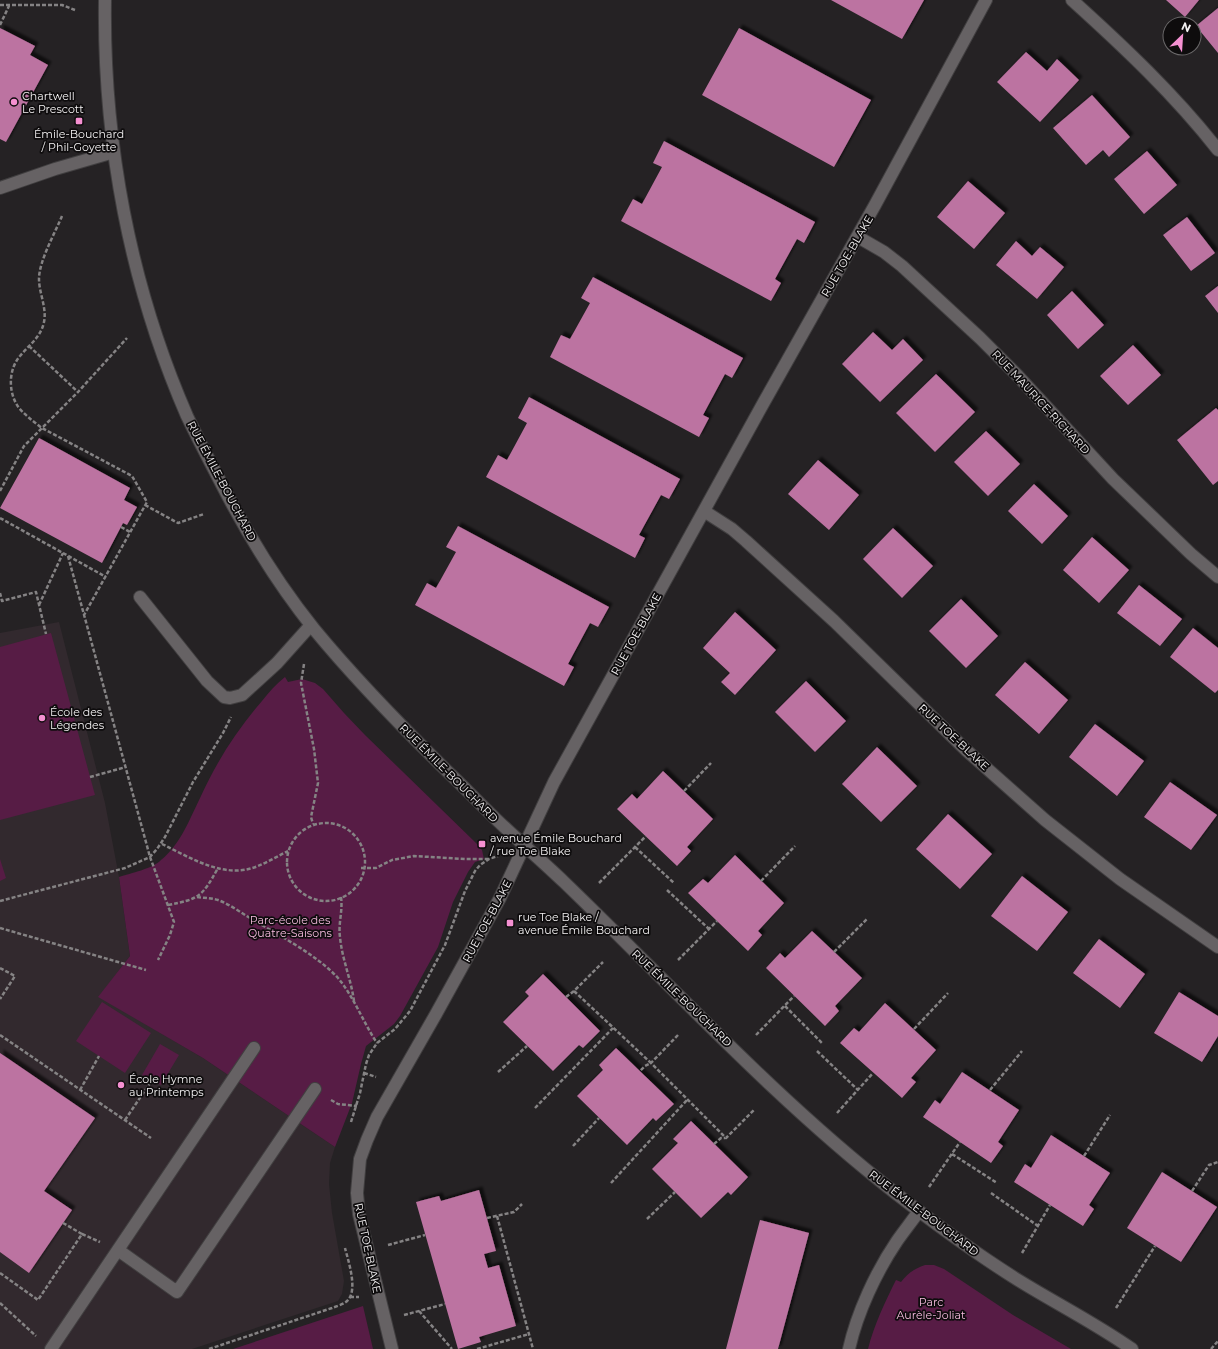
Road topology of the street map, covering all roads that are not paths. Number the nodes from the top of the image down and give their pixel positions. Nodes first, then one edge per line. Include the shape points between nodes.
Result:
1 (105, 0) edge
2 (986, 0) edge
3 (1072, 0) edge
4 (1218, 150) edge
5 (114, 152) junction
6 (0, 188) edge
7 (858, 237) junction
8 (704, 511) junction
9 (1217, 573) edge
10 (140, 596) dead end
11 (311, 625) junction
12 (525, 846) junction
13 (1218, 948) edge
14 (254, 1048) dead end
15 (315, 1089) road end
16 (919, 1211) junction
17 (118, 1250) junction
18 (51, 1349) edge
19 (392, 1349) edge
20 (849, 1349) edge
21 (1132, 1349) edge

1 - 5 street, RUE ÉMILE-BOUCHARD via 107,80
2 - 7 street, RUE TOE-BLAKE
3 - 4 street via 1169,92
5 - 6 street
5 - 11 street, RUE ÉMILE-BOUCHARD via 128,233 142,291 187,416 247,532
7 - 8 street, RUE TOE-BLAKE
7 - 9 street, RUE MAURICE-RICHARD via 902,266 980,338 1113,479 1191,554
8 - 12 street, RUE TOE-BLAKE via 547,796
8 - 13 street, RUE TOE-BLAKE via 746,541 834,621 966,750 1045,820 1120,879
10 - 11 street via 207,682 224,697 242,695 278,663
11 - 12 street, RUE ÉMILE-BOUCHARD via 396,720
12 - 16 street, RUE ÉMILE-BOUCHARD via 791,1104 856,1162
12 - 19 street, RUE TOE-BLAKE via 496,905 377,1117 360,1159 357,1193 359,1214
14 - 17 street
15 - 17 street via 177,1292
16 - 20 street via 897,1241 873,1284
16 - 21 street, RUE ÉMILE-BOUCHARD via 992,1263
17 - 18 street

